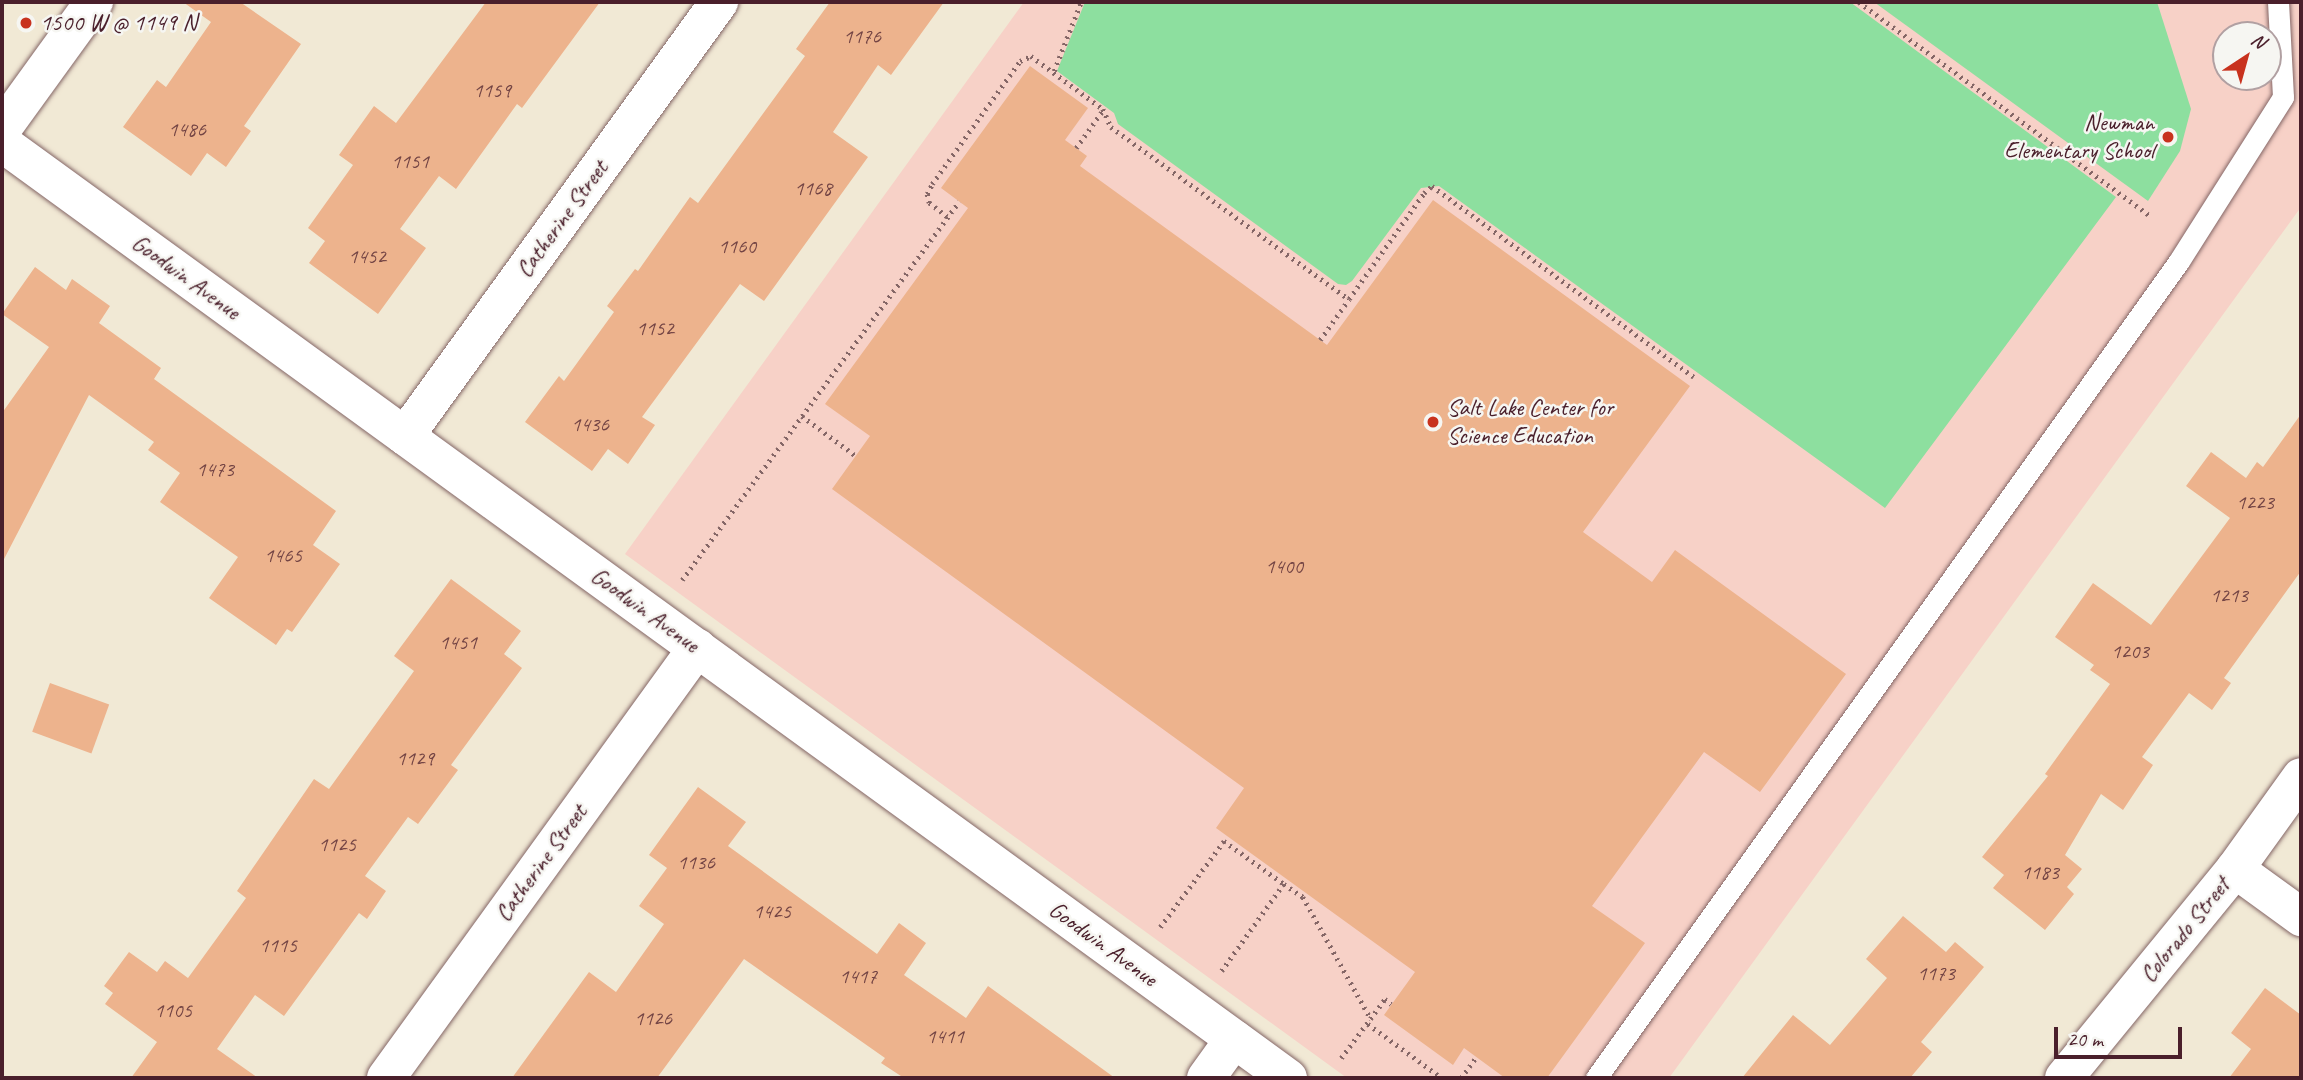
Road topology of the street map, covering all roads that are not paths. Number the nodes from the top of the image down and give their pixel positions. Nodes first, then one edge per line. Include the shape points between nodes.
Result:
1 (94, 2) edge
2 (719, 2) edge
3 (2278, 2) edge
4 (2, 129) edge
5 (2, 143) edge
6 (405, 436) junction
7 (697, 648) junction
8 (2301, 777) edge
9 (2235, 869) junction
10 (2301, 917) edge
11 (1234, 1039) junction
12 (386, 1078) edge
13 (1206, 1078) edge
14 (1288, 1078) edge
15 (1596, 1078) edge
16 (2064, 1078) edge

1 - 4 street
2 - 6 street, Catherine Street
3 - 15 lane via 2283,97 2171,272
5 - 6 street, Goodwin Avenue
6 - 7 street, Goodwin Avenue
7 - 11 street, Goodwin Avenue
7 - 12 street, Catherine Street
8 - 9 street, Colorado Street
9 - 10 street
9 - 16 street, Colorado Street
11 - 13 street
11 - 14 street, Goodwin Avenue

